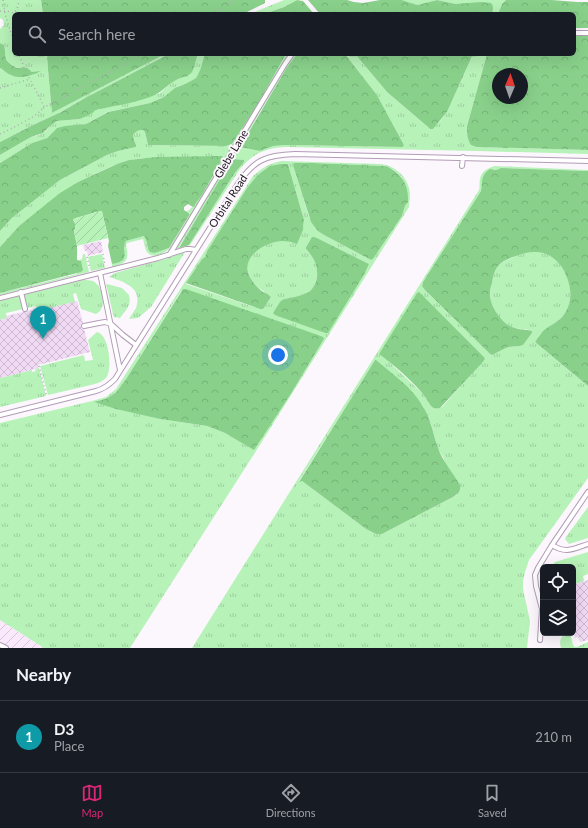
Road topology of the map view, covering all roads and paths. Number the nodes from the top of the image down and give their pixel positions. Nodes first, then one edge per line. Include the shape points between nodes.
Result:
1 (3, 0) edge
2 (19, 0) edge
3 (236, 0) edge
4 (0, 11) edge
5 (4, 11) junction
6 (15, 12) edge
7 (215, 12) edge
8 (12, 13) edge
9 (576, 33) edge
10 (588, 33) edge
11 (12, 37) edge
12 (20, 56) edge
13 (138, 56) edge
14 (291, 56) edge
15 (30, 79) junction
16 (0, 88) edge
17 (44, 108) junction
18 (0, 134) edge
19 (463, 157) junction
20 (588, 161) edge
21 (462, 166) dead end
22 (196, 250) junction
23 (103, 254) dead end
24 (169, 255) junction
25 (87, 258) dead end
26 (107, 271) junction
27 (100, 273) junction
28 (91, 275) junction
29 (21, 292) junction
30 (0, 298) edge
31 (26, 309) dead end
32 (111, 324) junction
33 (84, 326) dead end
34 (136, 345) junction
35 (39, 366) dead end
36 (120, 371) junction
37 (49, 403) junction
38 (0, 415) edge
39 (588, 492) edge
40 (588, 544) edge
41 (552, 545) junction
42 (540, 640) dead end
43 (0, 644) edge
44 (6, 648) edge

1 - 5 path
2 - 6 path
3 - 7 path
4 - 5 path
5 - 8 path
5 - 11 path
9 - 10 lane
12 - 15 path
13 - 17 path
14 - 24 lane, Glebe Lane
15 - 16 path
15 - 17 path
17 - 18 path
19 - 20 lane, Orbital Road
19 - 21 lane
19 - 22 lane, Orbital Road via 295,154 262,159 244,176
22 - 24 lane via 190,249
22 - 34 lane, Orbital Road
23 - 26 path
24 - 26 lane
25 - 28 path
26 - 27 lane
27 - 28 lane
27 - 32 lane
28 - 29 lane
29 - 30 lane
29 - 31 lane
32 - 33 lane via 104,322
32 - 34 lane
32 - 36 lane
34 - 36 lane, Orbital Road
35 - 37 path
36 - 37 lane, Orbital Road via 104,389
37 - 38 lane, Orbital Road
39 - 41 lane
40 - 41 lane via 563,551
41 - 42 lane via 535,575 542,609
43 - 44 lane

